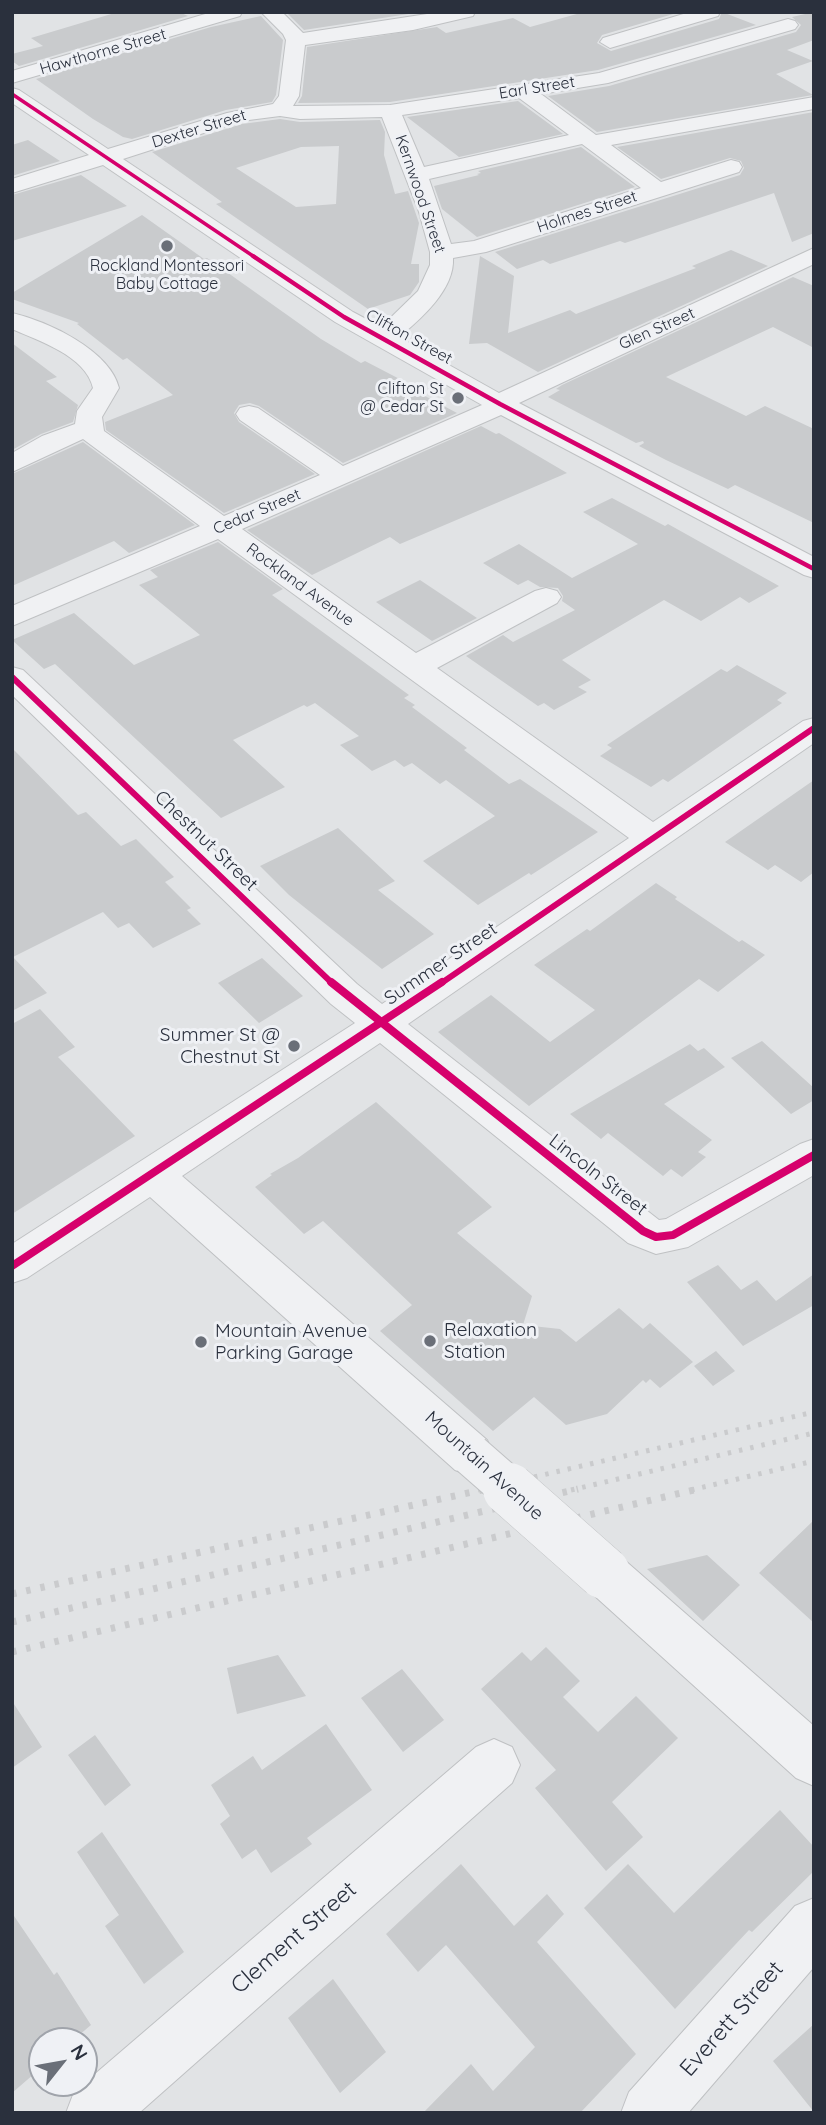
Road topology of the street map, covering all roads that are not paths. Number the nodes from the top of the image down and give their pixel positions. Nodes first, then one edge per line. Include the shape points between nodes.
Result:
1 (233, 12) edge
2 (270, 12) edge
3 (466, 12) edge
4 (711, 12) edge
5 (755, 12) edge
6 (296, 40) junction
7 (610, 42) dead end
8 (12, 77) edge
9 (523, 91) junction
10 (12, 94) edge
11 (814, 103) edge
12 (280, 110) junction
13 (390, 111) junction
14 (589, 139) junction
15 (106, 157) junction
16 (731, 167) dead end
17 (415, 176) junction
18 (12, 186) edge
19 (656, 189) junction
20 (442, 253) junction
21 (814, 255) edge
22 (16, 324) edge
23 (381, 339) junction
24 (500, 404) junction
25 (249, 414) dead end
26 (88, 428) junction
27 (12, 464) edge
28 (341, 477) junction
29 (220, 528) junction
30 (814, 569) edge
31 (546, 597) dead end
32 (12, 617) edge
33 (414, 667) junction
34 (12, 677) edge
35 (814, 728) edge
36 (651, 837) junction
37 (382, 1024) junction
38 (814, 1155) edge
39 (152, 1174) junction
40 (12, 1266) edge
41 (814, 1760) edge
42 (494, 1765) dead end
43 (814, 1924) edge
44 (95, 2113) edge
45 (650, 2113) edge

1 - 8 street, Hawthorne Street
2 - 6 street
3 - 6 street
4 - 7 street
5 - 9 street, Earl Street via 796,27 609,77
6 - 12 street via 289,96
9 - 13 street, Earl Street
9 - 14 street
10 - 15 street, Clifton Street
11 - 14 street
12 - 13 street, Earl Street
12 - 15 street, Dexter Street via 254,112
13 - 17 street, Kernwood Street
14 - 17 street
14 - 19 street
15 - 18 street, Dexter Street
15 - 23 street, Clifton Street
16 - 19 street, Holmes Street
17 - 20 street, Kernwood Street
19 - 20 street, Holmes Street via 478,247
20 - 23 street, Kernwood Street via 435,283 410,316
21 - 24 street, Glen Street
22 - 26 street via 71,349 102,373 106,388 87,417
23 - 24 street, Clifton Street
24 - 28 street, Cedar Street
24 - 30 street, Clifton Street
25 - 28 street
26 - 27 street
26 - 29 street, Rockland Avenue
28 - 29 street, Cedar Street
29 - 32 street, Cedar Street
29 - 33 street, Rockland Avenue
31 - 33 street
33 - 36 street, Rockland Avenue
34 - 37 street, Chestnut Street via 344,994
35 - 36 street, Summer Street
36 - 37 street, Summer Street
37 - 38 street, Lincoln Street via 656,1237 673,1235
37 - 39 street, Summer Street
39 - 40 street, Summer Street
39 - 41 street, Mountain Avenue, bridge
42 - 44 street, Clement Street
43 - 45 street, Everett Street

